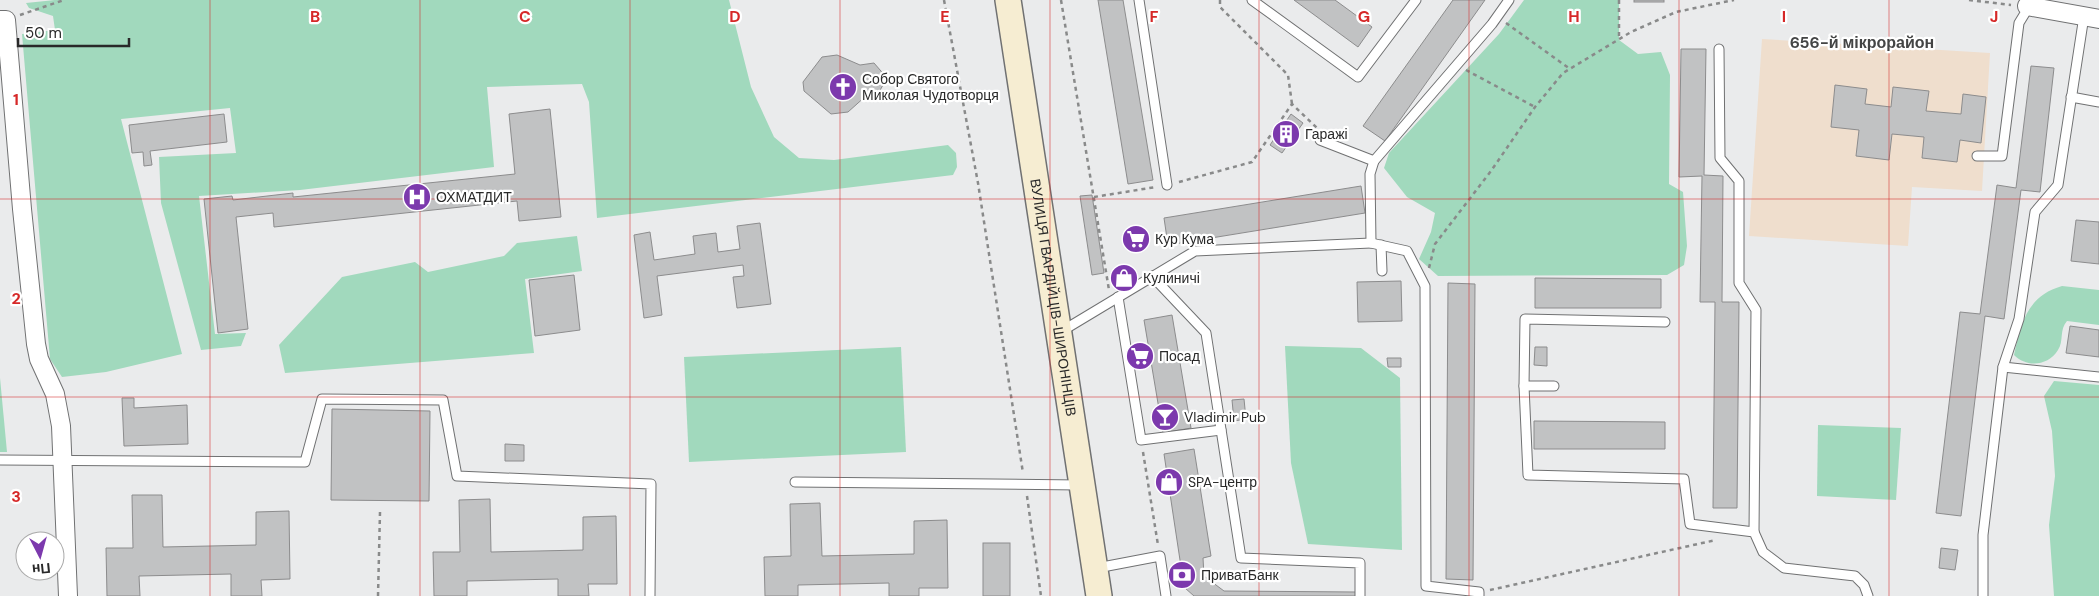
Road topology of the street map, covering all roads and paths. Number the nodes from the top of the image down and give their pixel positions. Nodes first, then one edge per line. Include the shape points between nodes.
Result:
1 (64, 0) edge
2 (944, 0) edge
3 (1008, 0) edge
4 (1060, 0) edge
5 (1139, 0) edge
6 (1220, 0) edge
7 (1252, 0) edge
8 (1416, 0) edge
9 (1509, 0) edge
10 (1619, 0) edge
11 (1734, 0) edge
12 (1969, 0) edge
13 (2033, 3) edge
14 (1497, 17) junction
15 (2091, 17) edge
16 (3, 20) edge
17 (1619, 40) junction
18 (1719, 49) dead end
19 (1457, 65) junction
20 (1570, 69) junction
21 (2071, 97) junction
22 (2099, 102) edge
23 (1292, 104) junction
24 (1535, 107) junction
25 (1320, 140) dead end
26 (1332, 145) junction
27 (1976, 156) dead end
28 (1374, 161) junction
29 (1252, 162) dead end
30 (1167, 185) dead end
31 (1371, 243) junction
32 (1381, 245) junction
33 (1382, 271) dead end
34 (1152, 276) junction
35 (1425, 286) junction
36 (1114, 299) junction
37 (1665, 322) dead end
38 (1058, 333) junction
39 (2003, 366) junction
40 (2099, 377) edge
41 (1524, 386) junction
42 (1554, 386) dead end
43 (1221, 430) junction
44 (1141, 440) junction
45 (0, 460) edge
46 (64, 460) junction
47 (795, 482) dead end
48 (1025, 484) junction
49 (1081, 485) junction
50 (380, 512) dead end
51 (1754, 532) junction
52 (1716, 540) dead end
53 (1160, 556) junction
54 (1095, 569) junction
55 (1479, 594) edge
56 (68, 596) edge
57 (378, 596) edge
58 (650, 596) edge
59 (1041, 596) edge
60 (1098, 596) edge
61 (1166, 596) edge
62 (1360, 596) edge
63 (1868, 596) edge
64 (1983, 596) edge

1 - 16 path
2 - 48 path via 978,183
3 - 38 main road, ВУЛИЦЯ ГВАРДІЙЦІВ-ШИРОНІНЦІВ
4 - 36 path
5 - 30 lane
6 - 23 path via 1220,7 1288,75
7 - 8 lane via 1358,78
9 - 14 lane
10 - 17 path
11 - 17 path via 1676,12
12 - 13 path
13 - 15 street
13 - 27 lane via 2019,23 2002,156
14 - 19 lane
14 - 20 path
15 - 21 lane
16 - 46 street via 36,344 59,410
17 - 20 path
18 - 51 lane via 1720,158 1739,181 1739,283 1756,310
19 - 24 path
19 - 28 lane
20 - 24 path
21 - 22 lane
21 - 39 lane via 2058,185 2035,212 2019,320
23 - 26 path
23 - 29 path
24 - 35 path via 1435,244
25 - 26 lane
26 - 28 lane
28 - 31 lane via 1370,174
31 - 32 lane
31 - 34 lane via 1195,250
32 - 33 lane
32 - 35 lane via 1408,250
34 - 36 lane
34 - 43 lane via 1206,333
35 - 55 lane via 1426,586
36 - 38 lane
36 - 44 lane
37 - 41 lane via 1525,319
38 - 49 main road, ВУЛИЦЯ ГВАРДІЙЦІВ-ШИРОНІНЦІВ
39 - 40 lane
39 - 64 lane via 1983,535
41 - 42 lane
41 - 51 lane via 1528,475 1684,479 1690,524
43 - 44 lane
43 - 62 lane via 1240,558 1360,562
44 - 53 path
45 - 46 lane
46 - 56 street
46 - 58 lane via 305,462 322,400 443,400 457,476 651,484
47 - 48 lane
48 - 49 lane
48 - 59 path
49 - 54 main road, ВУЛИЦЯ ГВАРДІЙЦІВ-ШИРОНІНЦІВ
50 - 57 path
51 - 63 lane via 1763,552 1784,568 1854,576 1864,585
52 - 55 path
53 - 54 lane
53 - 61 lane
54 - 60 main road, ВУЛИЦЯ ГВАРДІЙЦІВ-ШИРОНІНЦІВ

